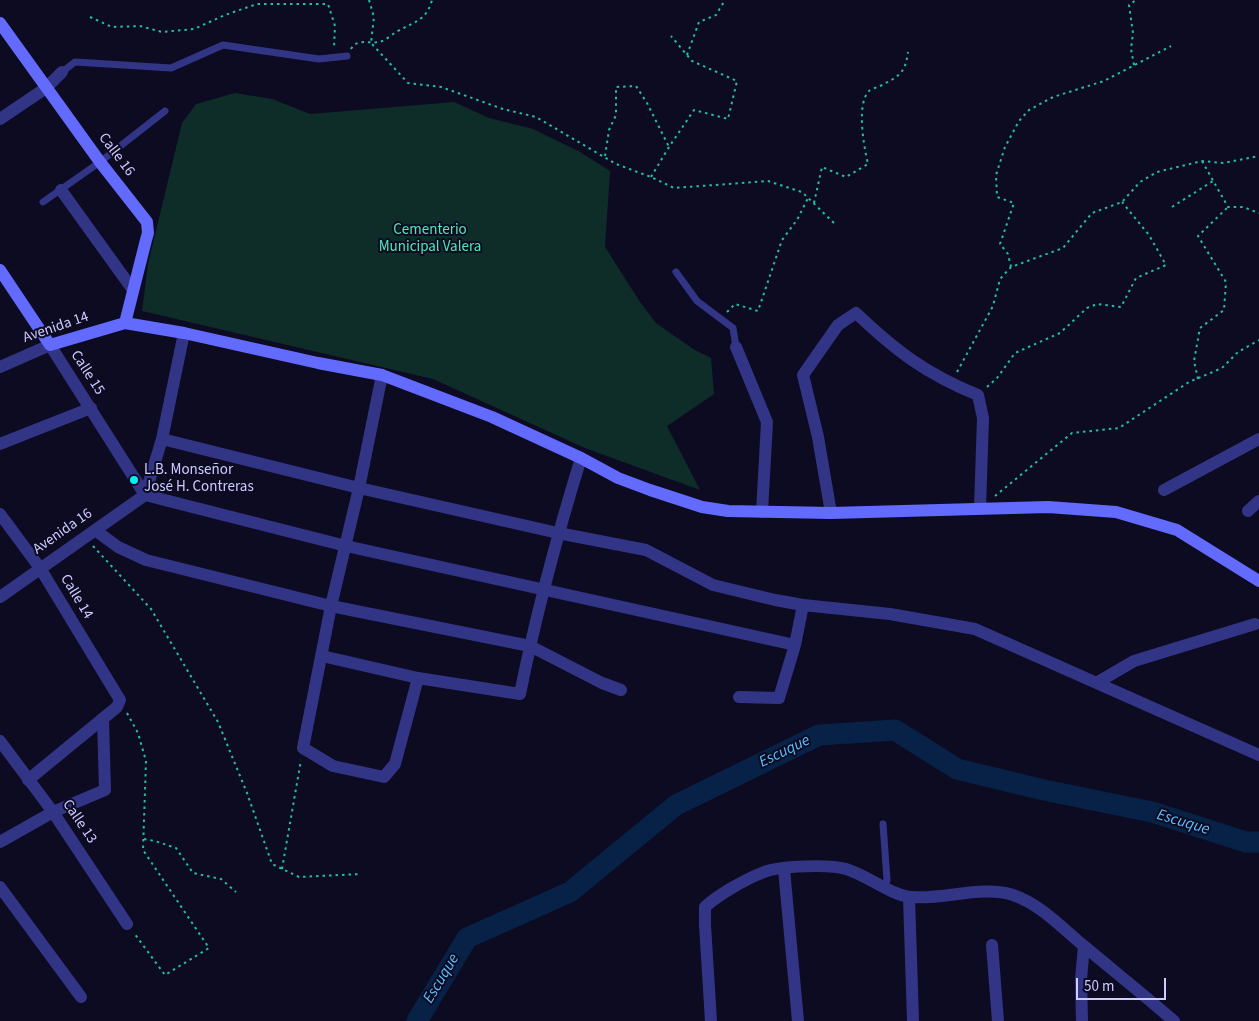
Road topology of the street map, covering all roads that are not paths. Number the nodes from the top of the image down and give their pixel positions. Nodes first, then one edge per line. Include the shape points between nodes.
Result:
1 (0, 23) edge
2 (347, 56) road end
3 (62, 72) joint
4 (46, 88) junction
5 (165, 111) dead end
6 (0, 119) edge
7 (100, 162) junction
8 (61, 190) junction
9 (43, 202) dead end
10 (0, 270) edge
11 (676, 272) dead end
12 (133, 290) junction
13 (124, 323) junction
14 (184, 333) junction
15 (50, 345) junction
16 (736, 346) joint
17 (0, 367) edge
18 (382, 376) junction
19 (90, 408) junction
20 (162, 439) junction
21 (1259, 439) edge
22 (0, 444) edge
23 (581, 458) junction
24 (359, 488) junction
25 (1164, 490) dead end
26 (145, 495) junction
27 (1259, 501) edge
28 (980, 508) junction
29 (1248, 511) dead end
30 (762, 512) junction
31 (831, 513) junction
32 (0, 514) edge
33 (95, 530) junction
34 (558, 533) junction
35 (346, 546) junction
36 (40, 568) junction
37 (1258, 579) edge
38 (543, 589) junction
39 (0, 597) edge
40 (803, 605) junction
41 (331, 606) junction
42 (1256, 624) dead end
43 (795, 645) junction
44 (530, 646) junction
45 (322, 656) junction
46 (418, 678) junction
47 (1098, 682) junction
48 (621, 690) dead end
49 (739, 697) dead end
50 (102, 719) junction
51 (0, 741) edge
52 (1259, 755) edge
53 (28, 780) junction
54 (53, 812) junction
55 (883, 824) dead end
56 (0, 842) edge
57 (784, 869) junction
58 (884, 886) junction
59 (0, 887) edge
60 (909, 897) junction
61 (127, 924) road end
62 (992, 945) dead end
63 (1084, 946) junction
64 (81, 997) dead end
65 (710, 1021) edge
66 (798, 1021) edge
67 (914, 1021) edge
68 (998, 1021) edge
69 (1082, 1021) edge
70 (1174, 1021) edge

1 - 4 main road, Calle 16
2 - 3 lane via 319,59 223,45 171,68 75,62
3 - 4 street
4 - 6 street
4 - 7 main road, Calle 16
5 - 7 lane
7 - 8 lane
7 - 12 main road, Calle 16 via 147,222 148,233
8 - 9 lane
8 - 12 street
10 - 15 main road, Calle 15
11 - 16 lane via 697,300 733,328
12 - 13 main road, Calle 16
13 - 14 main road
13 - 15 main road, Avenida 14
14 - 18 main road
14 - 20 street
15 - 17 street, Avenida 14
15 - 19 street, Calle 15
16 - 30 street via 768,422
18 - 23 main road via 492,417
18 - 24 street
19 - 22 street
19 - 26 street, Calle 15
20 - 24 street
20 - 26 street
21 - 25 street
23 - 30 main road via 618,478 671,498 728,511
23 - 34 street
24 - 34 street
24 - 35 street
26 - 33 street, Avenida 16
26 - 35 street
27 - 29 street
28 - 31 main road
28 - 31 street via 982,418 978,395 918,366 856,313 838,325 803,375
28 - 37 main road via 1048,507 1116,512 1177,530
30 - 31 main road
32 - 36 street, Calle 14
33 - 36 street, Avenida 16
33 - 41 street via 118,547 146,560
34 - 38 street
34 - 40 street via 646,550 714,585
35 - 38 street
35 - 41 street
36 - 39 street, Avenida 16
36 - 50 street, Calle 14 via 120,700 117,707
38 - 43 street
38 - 44 street
40 - 43 street
40 - 47 street via 890,614 974,629
41 - 44 street
41 - 45 street
42 - 47 street via 1134,661
43 - 49 street via 779,698
44 - 46 street via 520,694
44 - 48 street
45 - 46 street
45 - 46 street via 303,748 333,766 384,777 394,764
47 - 52 street
50 - 53 street
50 - 54 street via 105,790
51 - 53 street, Calle 13
53 - 54 street, Calle 13
54 - 56 street
54 - 61 street, Calle 13
55 - 58 lane
57 - 58 street via 811,865 846,868
57 - 65 street via 765,872 715,898 705,907
57 - 66 street
58 - 60 street
59 - 64 street
60 - 63 street via 988,892 1013,895 1040,910
60 - 67 street
62 - 68 street
63 - 69 street
63 - 70 street

